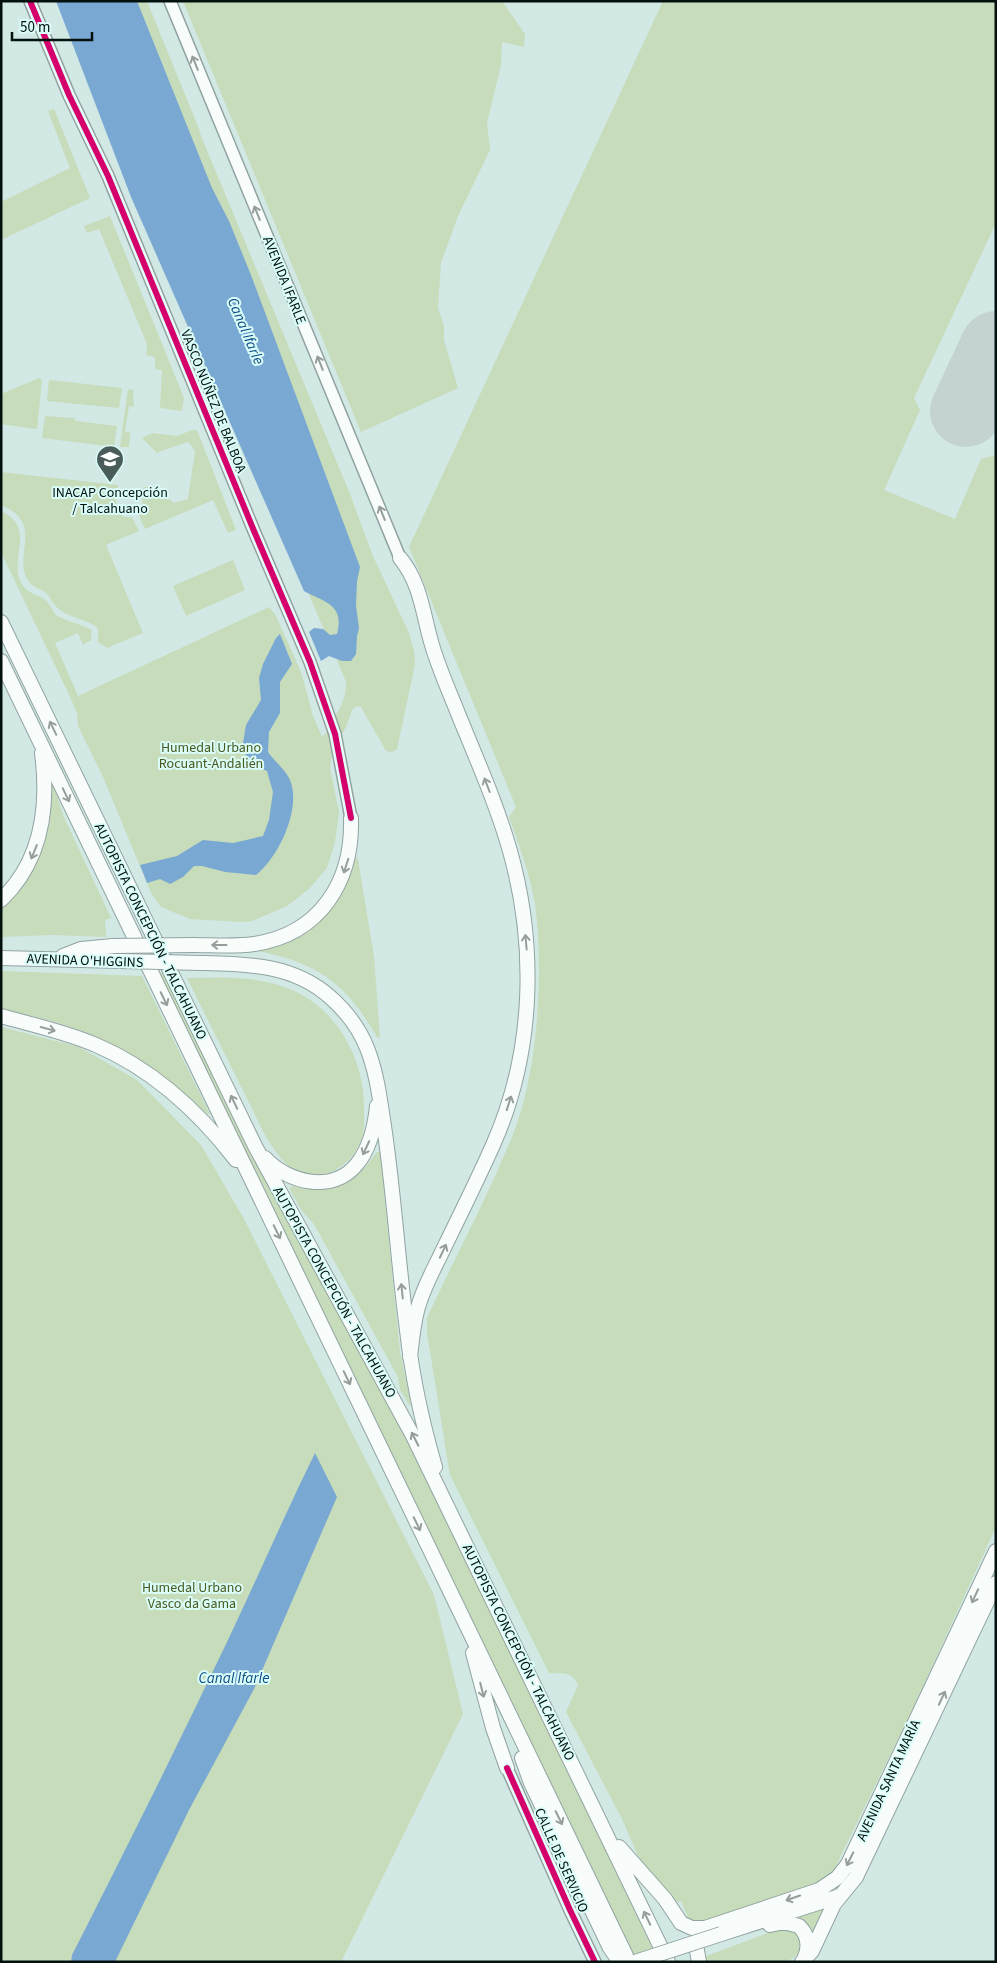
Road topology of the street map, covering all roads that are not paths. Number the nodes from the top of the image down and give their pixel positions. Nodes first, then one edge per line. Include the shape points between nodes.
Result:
1 (30, 1) edge
2 (170, 1) edge
3 (400, 558) joint
4 (1, 622) edge
5 (1, 661) edge
6 (37, 736) junction
7 (352, 818) joint
8 (1, 900) edge
9 (1, 958) edge
10 (57, 959) junction
11 (1, 1016) edge
12 (377, 1083) junction
13 (255, 1146) junction
14 (256, 1188) junction
15 (410, 1357) junction
16 (444, 1499) junction
17 (996, 1551) edge
18 (996, 1583) edge
19 (466, 1626) junction
20 (500, 1695) junction
21 (507, 1768) joint
22 (597, 1813) junction
23 (840, 1896) junction
24 (705, 1928) junction
25 (722, 1937) junction
26 (595, 1962) edge
27 (628, 1962) edge
28 (634, 1962) edge
29 (660, 1962) edge
30 (668, 1962) edge
31 (699, 1962) edge
32 (802, 1962) edge

1 - 7 street, VASCO NÚÑEZ DE BALBOA via 108,176 310,662 335,734
3 -> 2 street, AVENIDA IFARLE
15 -> 3 main road via 422,1295 493,1146 511,1097 524,1038 527,965 522,908 509,849 437,661 416,584
13 -> 4 main road, AUTOPISTA CONCEPCIÓN - TALCAHUANO
5 - 6 main road, AUTOPISTA CONCEPCIÓN - TALCAHUANO
6 -> 8 main road via 45,788 41,830 24,872
6 -> 14 main road, AUTOPISTA CONCEPCIÓN - TALCAHUANO
7 -> 10 main road, bridge via 350,854 343,876 328,901 310,920 286,935 241,945 81,949
9 - 10 main road, AVENIDA O'HIGGINS
10 - 12 main road, AVENIDA O'HIGGINS, bridge via 266,966 294,975 320,989 346,1013 361,1034
11 -> 14 main road via 75,1036 146,1072 210,1129
12 -> 13 main road via 376,1115 370,1139 359,1162 346,1174 322,1182 299,1180 276,1167
15 -> 12 main road
16 -> 13 main road, AUTOPISTA CONCEPCIÓN - TALCAHUANO via 358,1333
14 -> 19 main road, AUTOPISTA CONCEPCIÓN - TALCAHUANO
15 - 16 main road
16 - 22 main road, AUTOPISTA CONCEPCIÓN - TALCAHUANO
17 -> 24 main road, AVENIDA SANTA MARÍA via 843,1872 819,1890
23 -> 18 main road, AVENIDA SANTA MARÍA via 856,1877
19 - 20 main road, AUTOPISTA CONCEPCIÓN - TALCAHUANO
19 -> 21 main road via 488,1712
20 -> 27 main road, AUTOPISTA CONCEPCIÓN - TALCAHUANO
20 - 27 main road via 531,1783 562,1848 610,1948 617,1958
21 - 26 street, CALLE DE SERVICIO
22 - 24 main road via 623,1854 659,1892 677,1919 692,1928
30 -> 22 main road, AUTOPISTA CONCEPCIÓN - TALCAHUANO
23 - 25 main road
23 - 32 main road, AVENIDA SANTA MARÍA via 812,1952
24 - 31 main road via 696,1945
25 - 28 main road, bridge
25 - 29 main road
25 - 32 main road via 778,1923 794,1924 804,1932 808,1943

